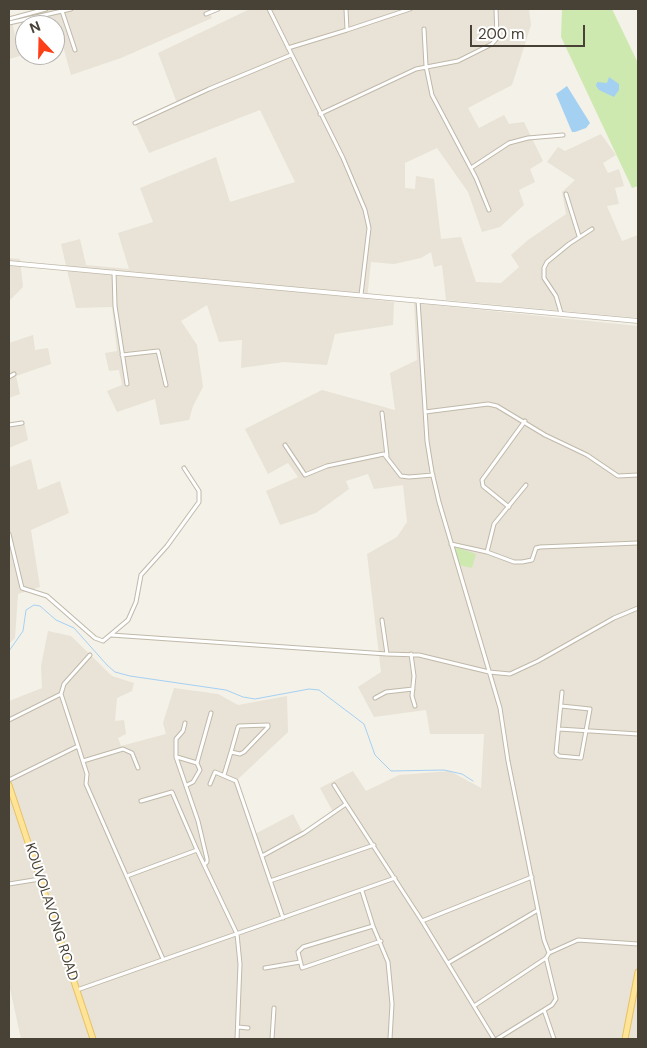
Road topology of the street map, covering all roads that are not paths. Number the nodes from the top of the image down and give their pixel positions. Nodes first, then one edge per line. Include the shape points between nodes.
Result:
1 (46, 9) edge
2 (71, 9) edge
3 (218, 9) edge
4 (269, 9) edge
5 (346, 9) edge
6 (410, 9) edge
7 (496, 9) edge
8 (62, 10) edge
9 (206, 14) dead end
10 (9, 19) edge
11 (9, 23) edge
12 (424, 29) dead end
13 (347, 30) junction
14 (288, 48) junction
15 (75, 50) dead end
16 (291, 55) junction
17 (426, 66) junction
18 (320, 114) junction
19 (136, 123) dead end
20 (563, 135) dead end
21 (471, 168) junction
22 (566, 194) dead end
23 (489, 210) dead end
24 (592, 229) dead end
25 (579, 236) junction
26 (9, 263) edge
27 (114, 272) junction
28 (361, 295) junction
29 (418, 300) junction
30 (561, 313) junction
31 (638, 321) edge
32 (122, 355) junction
33 (14, 374) dead end
34 (9, 377) edge
35 (127, 384) dead end
36 (166, 385) dead end
37 (425, 412) junction
38 (382, 413) dead end
39 (525, 421) junction
40 (22, 423) dead end
41 (9, 425) edge
42 (285, 445) dead end
43 (387, 456) junction
44 (184, 468) dead end
45 (433, 475) junction
46 (638, 475) edge
47 (526, 485) dead end
48 (509, 506) junction
49 (9, 534) edge
50 (638, 543) edge
51 (451, 544) junction
52 (487, 552) junction
53 (638, 608) edge
54 (382, 620) dead end
55 (111, 634) junction
56 (388, 654) junction
57 (411, 654) junction
58 (90, 655) dead end
59 (489, 672) junction
60 (413, 689) junction
61 (562, 692) dead end
62 (61, 694) junction
63 (375, 698) dead end
64 (415, 706) dead end
65 (561, 706) junction
66 (211, 713) dead end
67 (9, 720) edge
68 (185, 723) dead end
69 (559, 729) junction
70 (585, 731) junction
71 (638, 734) edge
72 (78, 746) junction
73 (231, 752) junction
74 (176, 757) junction
75 (83, 761) junction
76 (197, 763) junction
77 (138, 768) dead end
78 (224, 775) junction
79 (9, 780) edge
80 (210, 784) dead end
81 (9, 785) edge
82 (187, 785) junction
83 (334, 785) dead end
84 (141, 801) dead end
85 (346, 804) junction
86 (374, 845) junction
87 (197, 850) junction
88 (262, 856) junction
89 (204, 865) junction
90 (127, 876) junction
91 (532, 877) junction
92 (395, 878) junction
93 (40, 879) junction
94 (270, 881) junction
95 (9, 884) edge
96 (362, 891) junction
97 (538, 910) junction
98 (283, 918) junction
99 (422, 921) junction
100 (373, 926) junction
101 (237, 934) junction
102 (380, 941) junction
103 (638, 944) edge
104 (549, 953) junction
105 (546, 958) junction
106 (164, 959) junction
107 (300, 962) junction
108 (448, 963) junction
109 (265, 968) dead end
110 (638, 972) edge
111 (76, 990) junction
112 (474, 1006) junction
113 (274, 1008) dead end
114 (544, 1010) junction
115 (238, 1027) junction
116 (248, 1028) dead end
117 (93, 1039) edge
118 (237, 1039) edge
119 (272, 1039) edge
120 (390, 1039) edge
121 (495, 1039) edge
122 (554, 1039) edge
123 (624, 1039) edge

1 - 10 street
2 - 8 street
3 - 9 street
4 - 14 street
5 - 13 street
6 - 13 street
7 - 17 street via 496,42 458,61
8 - 11 street
8 - 15 street
12 - 17 street
13 - 14 street
14 - 16 street
16 - 18 street
16 - 19 street
17 - 18 street
17 - 21 street via 432,95
18 - 28 street via 343,158 364,210 368,235
20 - 21 street via 509,143
21 - 23 street
22 - 25 street
24 - 25 street
25 - 30 street via 547,262 542,272 556,296
26 - 27 street
27 - 28 street
27 - 32 street
28 - 29 street
29 - 30 street
29 - 37 street
30 - 31 street
32 - 35 street
32 - 36 street via 158,352
33 - 34 street
37 - 39 street via 492,404
37 - 45 street
38 - 43 street
39 - 46 street via 618,476
39 - 48 street via 482,480 483,486
40 - 41 street
42 - 43 street via 305,475 327,466
43 - 45 street via 401,476
44 - 55 street via 199,491 199,502 141,575 133,611 128,620
45 - 51 street
47 - 48 street
48 - 52 street via 494,524
49 - 55 street via 22,588 47,596 99,641 104,641
50 - 52 street via 540,547 536,548 530,561 522,562
51 - 52 street
51 - 59 street
53 - 59 street via 614,618 519,672
54 - 56 street
55 - 56 street
56 - 57 street
57 - 59 street
57 - 60 street
58 - 62 street via 64,684
59 - 91 street via 500,708
60 - 63 street via 386,692
60 - 64 street
61 - 65 street
62 - 67 street
62 - 72 street
65 - 69 street
65 - 70 street via 590,709
66 - 76 street
68 - 74 street via 184,731 176,739
69 - 70 street
69 - 70 street via 556,753 581,758
70 - 71 street
72 - 75 street
72 - 79 street
73 - 73 street via 239,726 268,725 244,752
73 - 78 street
74 - 76 street
74 - 82 street
75 - 77 street via 123,749 132,753
75 - 90 street via 86,784
76 - 82 street via 200,770 193,782
78 - 80 street via 215,772
78 - 88 street via 236,781
81 - 93 main road, KOUVOLAVONG ROAD
82 - 89 street via 208,862
83 - 85 street
84 - 87 street via 172,792
85 - 86 street
85 - 88 street via 304,834
86 - 92 street
86 - 94 street
87 - 89 street
87 - 90 street
88 - 94 street
89 - 101 street
90 - 106 street
91 - 97 street
91 - 99 street
92 - 96 street
92 - 99 street
93 - 95 street
93 - 111 main road, KOUVOLAVONG ROAD
94 - 98 street
96 - 98 street
96 - 100 street
97 - 104 street
97 - 108 street
98 - 101 street
99 - 108 street
100 - 102 street
100 - 107 street via 303,947 298,952
101 - 106 street
101 - 115 street via 240,964
102 - 107 street via 304,969
102 - 120 street via 391,983
103 - 104 street via 578,940
104 - 105 street
105 - 112 street
105 - 114 street via 556,999
106 - 111 street
107 - 109 street
108 - 112 street
110 - 123 main road
111 - 117 main road, KOUVOLAVONG ROAD
112 - 121 street
113 - 119 street
114 - 121 street
114 - 122 street
115 - 116 street
115 - 118 street

